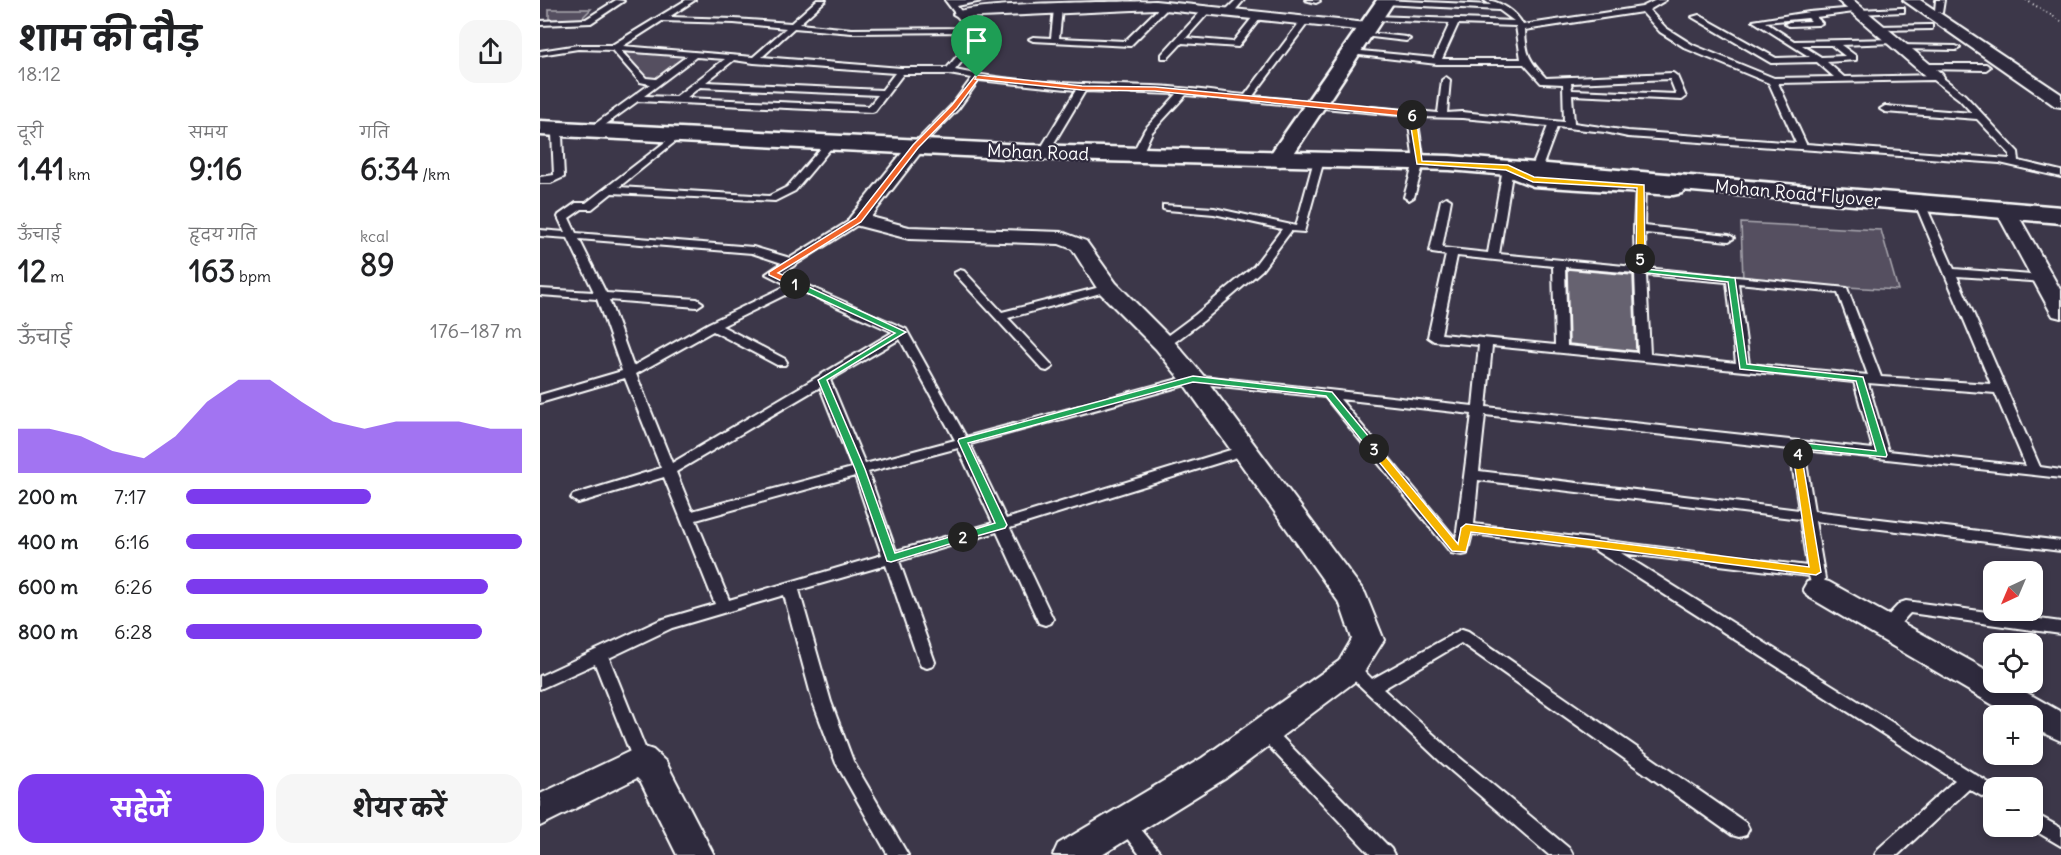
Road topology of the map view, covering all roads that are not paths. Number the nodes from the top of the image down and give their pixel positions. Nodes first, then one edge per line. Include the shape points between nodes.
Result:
1 (692, 0) edge
2 (822, 0) edge
3 (983, 0) edge
4 (1240, 0) edge
5 (1309, 0) edge
6 (1488, 0) edge
7 (1661, 0) edge
8 (1922, 0) edge
9 (1316, 1) edge
10 (620, 2) dead end
11 (1463, 3) edge
12 (1088, 4) edge
13 (1906, 5) edge
14 (954, 6) edge
15 (1166, 6) junction
16 (1853, 7) edge
17 (1501, 8) junction
18 (1058, 9) junction
19 (1208, 9) junction
20 (1644, 9) junction
21 (1230, 12) junction
22 (1809, 14) junction
23 (1259, 15) junction
24 (1946, 15) edge
25 (1696, 17) dead end
26 (661, 19) junction
27 (1306, 20) junction
28 (1455, 21) junction
29 (1371, 22) edge
30 (540, 23) edge
31 (1763, 25) junction
32 (793, 26) junction
33 (1520, 26) junction
34 (1929, 27) dead end
35 (1878, 28) junction
36 (972, 30) junction
37 (1033, 39) dead end
38 (1406, 39) dead end
39 (1054, 40) junction
40 (1180, 40) junction
41 (1793, 43) junction
42 (1834, 43) junction
43 (1897, 44) junction
44 (614, 48) junction
45 (1956, 48) dead end
46 (540, 53) edge
47 (694, 55) junction
48 (1165, 56) dead end
49 (732, 58) junction
50 (754, 60) junction
51 (1820, 60) junction
52 (1437, 61) junction
53 (2011, 61) junction
54 (1526, 62) junction
55 (1986, 67) dead end
56 (901, 71) junction
57 (949, 71) junction
58 (1930, 72) junction
59 (977, 77) junction
60 (1446, 80) dead end
61 (1843, 80) junction
62 (1567, 81) junction
63 (1773, 81) junction
64 (657, 82) junction
65 (698, 84) junction
66 (1082, 88) junction
67 (2061, 90) edge
68 (1184, 92) junction
69 (1567, 92) junction
70 (884, 93) junction
71 (635, 98) junction
72 (1247, 98) junction
73 (677, 100) junction
74 (2061, 102) edge
75 (1316, 105) junction
76 (1885, 109) dead end
77 (1412, 113) junction
78 (1442, 115) junction
79 (1979, 116) junction
80 (1552, 124) junction
81 (1569, 125) junction
82 (540, 128) edge
83 (564, 129) junction
84 (591, 130) junction
85 (678, 135) junction
86 (831, 142) junction
87 (916, 147) junction
88 (1803, 147) junction
89 (1043, 153) junction
90 (1137, 156) junction
91 (1279, 159) junction
92 (1319, 160) junction
93 (1419, 162) junction
94 (2014, 164) junction
95 (1500, 167) junction
96 (1536, 168) junction
97 (2061, 174) edge
98 (540, 180) edge
99 (1641, 186) junction
100 (610, 190) junction
101 (1409, 197) dead end
102 (1446, 200) dead end
103 (1167, 207) dead end
104 (1922, 208) junction
105 (2061, 208) edge
106 (2061, 214) edge
107 (2008, 215) junction
108 (858, 220) junction
109 (2061, 220) edge
110 (1289, 227) junction
111 (1639, 229) junction
112 (540, 233) edge
113 (573, 237) junction
114 (1729, 238) dead end
115 (1452, 252) junction
116 (1493, 256) junction
117 (791, 261) junction
118 (1559, 263) junction
119 (1641, 271) junction
120 (1950, 272) junction
121 (960, 273) dead end
122 (2043, 279) junction
123 (1732, 280) junction
124 (797, 285) junction
125 (1108, 288) junction
126 (540, 292) edge
127 (602, 297) junction
128 (697, 303) dead end
129 (2061, 311) edge
130 (1000, 316) junction
131 (713, 326) junction
132 (902, 332) junction
133 (1486, 342) junction
134 (1164, 344) junction
135 (1561, 349) junction
136 (1644, 357) junction
137 (781, 362) dead end
138 (1047, 367) dead end
139 (1743, 367) junction
140 (629, 373) junction
141 (1193, 379) junction
142 (1860, 379) junction
143 (822, 380) junction
144 (1876, 380) junction
145 (2000, 389) junction
146 (1329, 394) junction
147 (540, 399) edge
148 (1480, 410) junction
149 (963, 441) junction
150 (1796, 445) junction
151 (1245, 450) junction
152 (1882, 455) junction
153 (860, 469) junction
154 (670, 470) junction
155 (2035, 471) junction
156 (2061, 474) edge
157 (1472, 476) junction
158 (578, 498) dead end
159 (1807, 515) junction
160 (688, 517) junction
161 (1002, 525) junction
162 (1466, 528) junction
163 (1596, 544) junction
164 (2061, 546) edge
165 (891, 558) junction
166 (1817, 580) junction
167 (790, 587) junction
168 (724, 607) junction
169 (1045, 619) dead end
170 (2061, 627) edge
171 (1886, 628) junction
172 (600, 655) junction
173 (927, 662) dead end
174 (1350, 669) junction
175 (540, 683) edge
176 (1371, 688) junction
177 (2061, 728) edge
178 (1265, 731) junction
179 (641, 760) junction
180 (1968, 779) junction
181 (1983, 788) edge
182 (540, 810) edge
183 (1124, 823) junction
184 (2043, 827) edge
185 (1739, 829) dead end
186 (2061, 838) edge
187 (696, 855) edge
188 (898, 855) edge
189 (1071, 855) edge
190 (1152, 855) edge
191 (1384, 855) edge
192 (1563, 855) edge
193 (1885, 855) edge

1 - 26 lane
2 - 32 lane
3 - 14 lane
4 - 21 lane
5 - 9 lane
6 - 17 lane
7 - 20 lane
8 - 24 street
10 - 30 lane via 588,21
11 - 17 lane
11 - 29 lane
12 - 15 street
12 - 18 street
13 - 16 lane
13 - 24 street
14 - 18 street
14 - 36 lane
15 - 19 street
15 - 39 lane via 1127,44
16 - 22 lane
16 - 35 street
17 - 33 lane via 1516,18
18 - 39 lane
19 - 21 street
19 - 40 lane
20 - 33 lane
20 - 63 lane via 1663,30 1690,47
21 - 23 street
22 - 31 lane via 1757,21
22 - 31 lane via 1818,23
23 - 27 street
23 - 40 lane via 1235,45
24 - 53 street
25 - 51 lane via 1774,61
26 - 32 lane
26 - 44 lane
27 - 29 street
27 - 72 lane
28 - 29 lane
28 - 33 lane
28 - 52 lane
29 - 38 lane
29 - 52 lane
29 - 75 main road
31 - 41 lane
32 - 36 lane via 852,31
32 - 50 lane
33 - 54 lane
34 - 35 lane
35 - 43 street
36 - 57 lane via 977,37
37 - 39 lane
40 - 48 lane
41 - 42 lane
41 - 51 lane
42 - 43 lane
42 - 51 lane via 1853,58
43 - 45 lane
43 - 58 street
44 - 46 lane via 578,47
44 - 47 lane
44 - 64 lane via 643,80
47 - 49 lane
47 - 64 lane
49 - 50 lane
49 - 65 lane
50 - 56 lane
51 - 61 lane
52 - 54 lane
53 - 67 street
53 - 74 street
54 - 62 lane via 1544,81
55 - 58 lane
56 - 57 lane
56 - 70 lane
57 - 59 lane
58 - 61 lane
58 - 79 lane
59 - 66 lane
59 - 87 lane via 955,107
60 - 78 lane
61 - 63 lane
62 - 69 lane
62 - 69 lane via 1673,76 1682,97
63 - 88 lane
64 - 71 lane
65 - 70 lane
65 - 73 lane
66 - 68 lane
66 - 89 lane
68 - 72 lane
68 - 90 lane via 1148,131
69 - 81 lane
70 - 73 lane via 872,110
71 - 73 lane
71 - 84 lane
72 - 75 lane
75 - 77 lane
75 - 91 main road
76 - 79 lane
77 - 78 lane
77 - 93 lane
78 - 80 lane
79 - 94 lane via 2015,154
80 - 81 lane
80 - 96 lane
81 - 88 lane via 1628,134
82 - 83 main road, Mohan Road
83 - 84 main road, Mohan Road
83 - 98 lane via 557,134 559,177
84 - 85 main road, Mohan Road
85 - 86 main road, Mohan Road
85 - 100 lane
86 - 87 main road, Mohan Road
86 - 100 lane via 791,189 771,199
87 - 89 main road, Mohan Road
87 - 108 street
88 - 94 lane
89 - 90 main road, Mohan Road
90 - 91 main road, Mohan Road
91 - 92 main road, Mohan Road
92 - 93 main road, Mohan Road
92 - 110 lane via 1300,230
93 - 95 main road, Mohan Road
93 - 101 lane
94 - 97 lane
95 - 96 main road via 1515,164
95 - 99 main road via 1533,179
95 - 116 lane
96 - 105 main road
96 - 106 main road, Mohan Road Flyover
99 - 104 main road
99 - 111 lane
100 - 113 lane via 588,207 580,205 563,217
102 - 115 lane via 1436,251
103 - 110 lane via 1214,211
104 - 107 main road
104 - 120 lane
107 - 109 main road
107 - 122 street
108 - 117 lane
108 - 125 street via 909,232 1062,238 1078,245
110 - 134 lane via 1257,268
111 - 114 lane
111 - 119 lane
112 - 113 lane
113 - 117 lane via 753,250
113 - 127 lane
115 - 116 lane
115 - 133 lane via 1434,337
116 - 118 lane
117 - 124 lane via 772,274
118 - 119 lane
118 - 135 lane
119 - 123 lane
119 - 136 lane
120 - 122 lane
120 - 145 lane
121 - 130 lane
122 - 129 street
123 - 139 lane
123 - 144 lane via 1843,290
124 - 131 lane
124 - 132 lane
125 - 130 lane
125 - 134 street
126 - 127 lane
127 - 128 lane
127 - 140 lane
130 - 138 lane
131 - 137 lane
131 - 140 lane
132 - 143 lane
132 - 149 lane
133 - 135 lane
133 - 148 lane
134 - 141 street
135 - 136 lane
136 - 139 lane
139 - 142 lane
140 - 147 lane
140 - 154 lane
141 - 146 lane
141 - 149 lane
141 - 151 street
142 - 144 lane
142 - 152 lane
143 - 153 lane
143 - 154 lane
144 - 145 lane
145 - 155 lane
146 - 148 lane
146 - 162 lane via 1456,549 1462,550
148 - 150 lane
148 - 157 lane
149 - 153 lane
149 - 161 lane
150 - 152 lane
150 - 159 lane
151 - 161 lane
151 - 174 street via 1354,601 1368,640
152 - 155 lane
153 - 160 lane
153 - 165 lane
154 - 158 lane
154 - 160 lane
155 - 156 lane
157 - 159 lane
157 - 162 lane
159 - 164 lane
159 - 166 lane
160 - 168 lane
161 - 165 lane
161 - 169 lane
162 - 163 lane
163 - 166 lane
163 - 180 lane
165 - 167 lane
165 - 173 lane
166 - 171 street
167 - 168 lane
167 - 188 lane via 822,702 845,763
168 - 172 lane via 666,624
170 - 171 lane via 1906,608
171 - 177 street
172 - 175 lane
172 - 179 lane
174 - 176 lane
174 - 178 street
176 - 185 lane via 1462,635
176 - 192 lane
178 - 183 street via 1214,768
178 - 191 lane
179 - 182 street
179 - 187 street via 654,772
180 - 181 lane
180 - 193 lane
183 - 189 street
183 - 190 lane
184 - 186 lane

